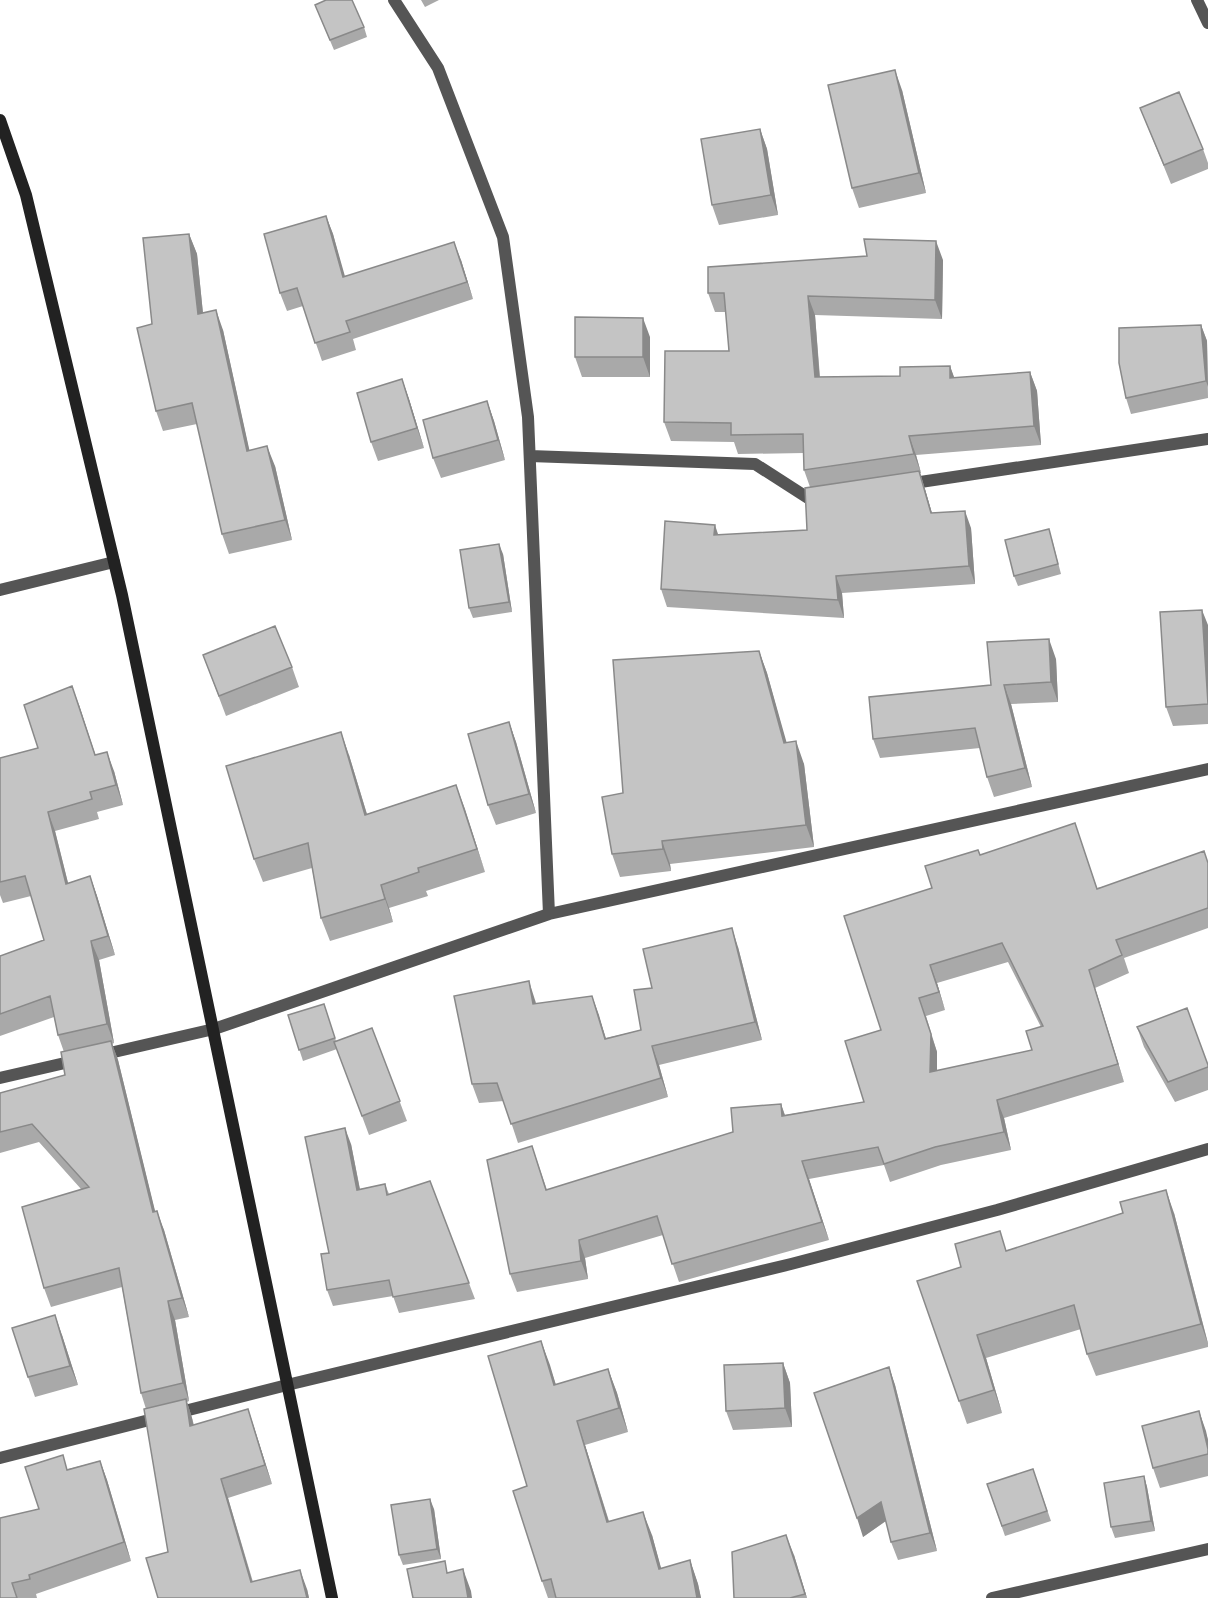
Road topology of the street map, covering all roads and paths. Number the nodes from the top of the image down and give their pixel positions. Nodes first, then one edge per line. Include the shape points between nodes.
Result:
1 (394, 0) edge
2 (1197, 0) edge
3 (1208, 23) edge
4 (0, 120) edge
5 (1208, 439) edge
6 (530, 456) junction
7 (890, 486) edge
8 (831, 495) edge
9 (114, 562) junction
10 (0, 590) edge
11 (1208, 769) edge
12 (549, 914) junction
13 (214, 1029) junction
14 (0, 1078) edge
15 (1208, 1149) edge
16 (286, 1385) junction
17 (0, 1458) edge
18 (1208, 1548) edge
19 (332, 1598) edge
20 (992, 1598) edge

1 - 6 street via 438,68 503,237
2 - 3 street
4 - 9 street via 26,195
5 - 7 street
6 - 8 street via 755,464 808,498
6 - 12 street
9 - 10 street
9 - 13 street
11 - 12 street
12 - 13 street
13 - 14 street
13 - 16 street
15 - 16 street via 791,1264
16 - 17 street
16 - 19 street
18 - 20 street

